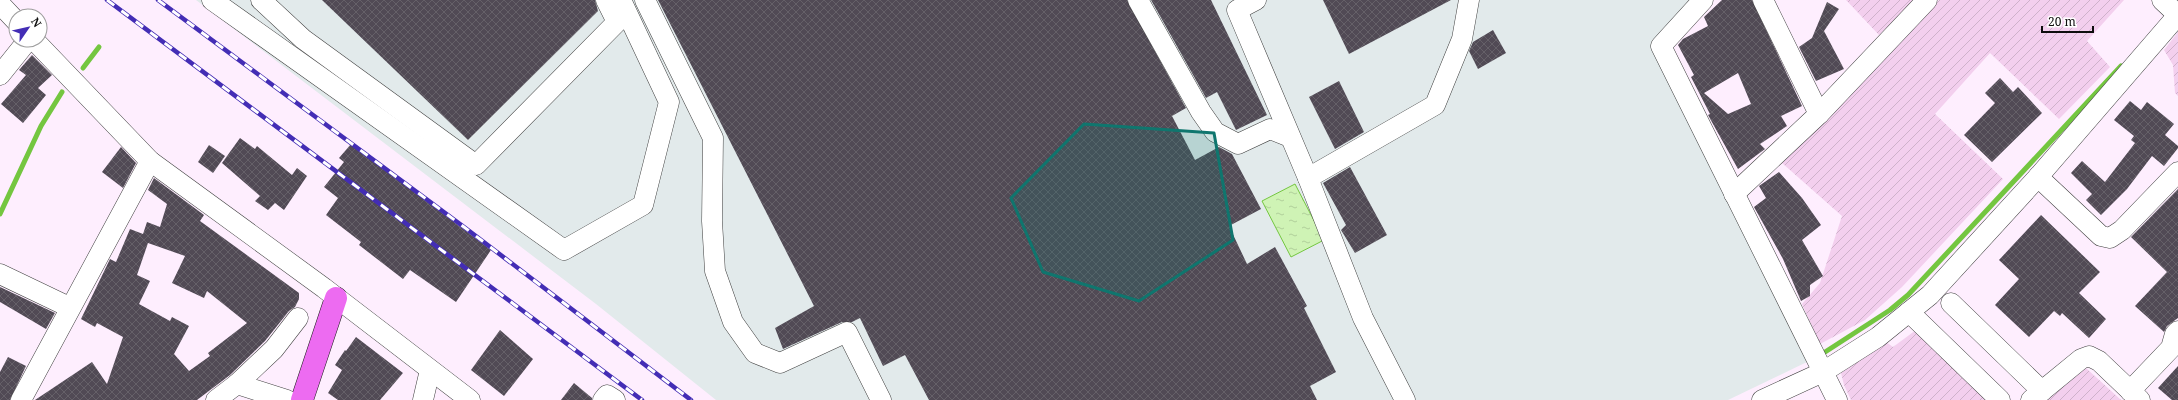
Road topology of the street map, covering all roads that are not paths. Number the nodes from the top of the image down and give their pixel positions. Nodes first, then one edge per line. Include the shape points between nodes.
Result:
1 (212, 0) edge
2 (261, 0) edge
3 (606, 0) edge
4 (621, 0) edge
5 (645, 0) edge
6 (1138, 0) edge
7 (1256, 0) edge
8 (1469, 0) edge
9 (1703, 0) edge
10 (1763, 0) edge
11 (1927, 0) edge
12 (2162, 0) edge
13 (0, 4) edge
14 (8, 12) edge
15 (2178, 15) edge
16 (22, 48) edge
17 (42, 48) edge
18 (0, 75) edge
19 (1819, 114) junction
20 (1290, 137) junction
21 (150, 161) junction
22 (2178, 172) edge
23 (2038, 177) junction
24 (1308, 178) junction
25 (1734, 194) junction
26 (0, 274) edge
27 (336, 298) junction
28 (1951, 303) dead end
29 (69, 307) junction
30 (1909, 312) junction
31 (298, 318) dead end
32 (2178, 331) edge
33 (430, 370) junction
34 (1823, 372) junction
35 (237, 384) junction
36 (2135, 395) edge
37 (2037, 396) edge
38 (21, 400) edge
39 (216, 400) edge
40 (287, 400) edge
41 (302, 400) edge
42 (423, 400) edge
43 (470, 400) edge
44 (603, 400) edge
45 (615, 400) edge
46 (881, 400) edge
47 (1405, 400) edge
48 (1762, 400) edge
49 (1837, 400) edge
50 (2000, 400) edge

1 - 4 street via 564,250 643,205 669,102
2 - 3 street via 303,39 476,165 617,22
5 - 46 street via 713,138 714,270 733,322 755,353 780,363 847,332
6 - 20 street via 1215,132 1238,144 1270,130
7 - 20 street via 1238,10
8 - 24 street via 1462,39 1435,106
9 - 25 street via 1661,46
10 - 19 street
11 - 19 street
12 - 15 street
13 - 14 street
15 - 23 street
16 - 18 street
17 - 21 street
19 - 25 street
20 - 24 street
21 - 27 street
21 - 29 street
22 - 23 street via 2122,230 2110,238 2101,236
23 - 30 street via 1930,295
24 - 47 street via 1363,318
25 - 34 street
26 - 29 street
27 - 33 street
27 - 41 main road
28 - 37 street
29 - 38 street
30 - 34 street via 1878,337
30 - 50 street
31 - 35 street via 274,349
32 - 36 street via 2171,348
33 - 42 street
33 - 43 street
34 - 48 street
34 - 49 street
35 - 39 street
35 - 40 street
36 - 37 street via 2098,361 2089,356 2081,359
44 - 45 street via 607,395

